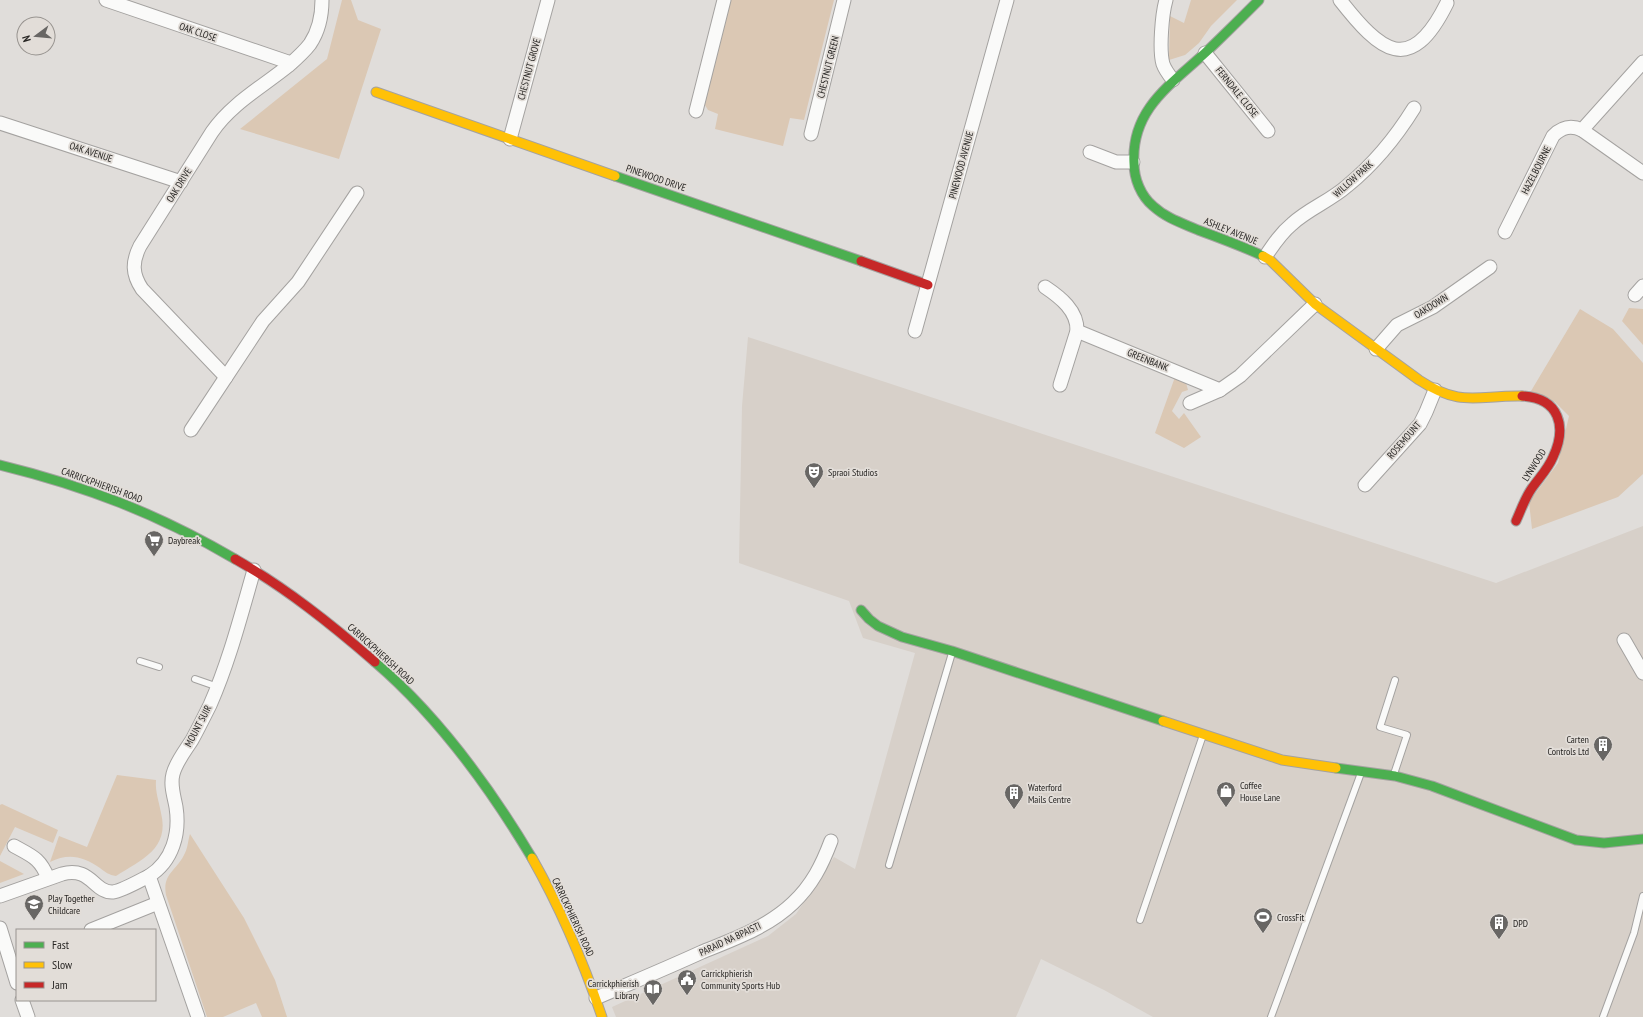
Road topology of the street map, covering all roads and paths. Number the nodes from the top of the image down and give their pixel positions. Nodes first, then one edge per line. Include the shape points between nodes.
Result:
1 (106, 0) edge
2 (322, 0) edge
3 (548, 0) edge
4 (724, 0) edge
5 (844, 0) edge
6 (1007, 0) edge
7 (1166, 0) edge
8 (1258, 0) edge
9 (1340, 0) edge
10 (1447, 3) dead end
11 (1205, 53) junction
12 (1643, 62) edge
13 (291, 63) junction
14 (1173, 80) junction
15 (376, 92) dead end
16 (1414, 108) dead end
17 (696, 111) dead end
18 (0, 123) edge
19 (1582, 130) junction
20 (1268, 131) dead end
21 (811, 134) dead end
22 (510, 139) junction
23 (1090, 152) dead end
24 (1133, 162) junction
25 (1643, 174) edge
26 (181, 182) junction
27 (357, 193) dead end
28 (1505, 232) dead end
29 (1265, 257) junction
30 (1490, 267) dead end
31 (928, 285) junction
32 (1044, 287) dead end
33 (1315, 304) junction
34 (915, 331) dead end
35 (1077, 331) junction
36 (1376, 349) junction
37 (226, 377) junction
38 (1060, 385) dead end
39 (1220, 390) junction
40 (1435, 390) junction
41 (1519, 396) joint
42 (1190, 403) dead end
43 (192, 430) dead end
44 (0, 465) edge
45 (1365, 485) dead end
46 (1516, 521) dead end
47 (254, 570) junction
48 (861, 610) dead end
49 (1624, 640) dead end
50 (952, 652) junction
51 (140, 661) dead end
52 (159, 667) dead end
53 (1643, 673) edge
54 (195, 679) dead end
55 (1395, 680) dead end
56 (218, 687) junction
57 (1203, 734) junction
58 (1362, 771) junction
59 (1394, 775) junction
60 (1643, 839) edge
61 (831, 841) dead end
62 (14, 846) dead end
63 (889, 865) dead end
64 (149, 876) junction
65 (48, 878) junction
66 (0, 896) edge
67 (1643, 896) edge
68 (158, 902) junction
69 (1140, 920) dead end
70 (0, 928) edge
71 (93, 929) edge
72 (16, 980) edge
73 (596, 998) junction
74 (22, 1001) edge
75 (28, 1017) edge
76 (198, 1017) edge
77 (602, 1017) edge
78 (1271, 1017) edge
79 (1603, 1017) edge

1 - 13 street, OAK CLOSE
2 - 13 street, OAK DRIVE via 313,40
3 - 22 street, CHESTNUT GROVE
4 - 17 street
5 - 21 street, CHESTNUT GREEN
6 - 31 street, PINEWOOD AVENUE
7 - 14 street via 1163,13 1162,57 1166,70
8 - 11 street, ASHLEY AVENUE
9 - 10 street via 1369,33 1386,46 1398,50 1411,47 1426,35 1437,23
11 - 14 street, ASHLEY AVENUE
11 - 20 street, FERNDALE CLOSE
12 - 19 street
13 - 26 street, OAK DRIVE via 226,114
14 - 24 street, ASHLEY AVENUE via 1152,104 1141,122 1134,139
15 - 22 street, PINEWOOD DRIVE
16 - 29 street, WILLOW PARK via 1386,147 1355,179 1340,192 1291,224
18 - 26 street, OAK AVENUE
19 - 25 street
19 - 28 street, HAZELBOURNE via 1565,128 1553,136
22 - 31 street, PINEWOOD DRIVE
23 - 24 street via 1116,162
24 - 29 street, ASHLEY AVENUE via 1140,190 1160,213
26 - 37 street, OAK DRIVE via 140,246 134,264 135,277 148,295
27 - 37 street via 298,282 270,312
29 - 33 street, ASHLEY AVENUE
30 - 36 street, OAKDOWN via 1433,307 1397,325
31 - 34 street, PINEWOOD AVENUE
32 - 35 street via 1067,305 1076,321
33 - 36 street, ASHLEY AVENUE
33 - 39 street via 1247,371
35 - 38 street
35 - 39 street, GREENBANK
36 - 40 street, ASHLEY AVENUE
37 - 43 street
39 - 42 street
40 - 41 street, ASHLEY AVENUE via 1468,399
40 - 45 street, ROSEMOUNT via 1420,424
41 - 46 street, LYNWOOD via 1535,398 1549,405 1557,412 1561,424 1552,460
44 - 47 street, CARRICKPHIERISH ROAD via 110,498 188,532
47 - 56 street, MOUNT SUIR
47 - 73 street, CARRICKPHIERISH ROAD via 331,624 401,687 451,740 505,814 557,903
48 - 50 street via 869,621 881,629
49 - 53 street
50 - 57 street
50 - 63 lane
51 - 52 lane
54 - 56 lane
55 - 59 lane via 1380,727 1407,735
56 - 64 street, MOUNT SUIR via 173,774 177,829 172,849 162,865
57 - 58 street via 1299,764
57 - 69 lane
58 - 59 street
58 - 78 lane
59 - 60 street via 1429,785 1576,840 1604,843
61 - 73 street, PARAID NA BPAISTI via 819,870 810,883 778,916 741,935
62 - 65 street via 36,857
64 - 65 street, MOUNT SUIR via 114,892 105,890 76,872
64 - 68 street
65 - 66 street, MOUNT SUIR
67 - 79 lane via 1634,933
68 - 71 street
68 - 76 street
70 - 72 street
73 - 77 street, CARRICKPHIERISH ROAD
74 - 75 street

